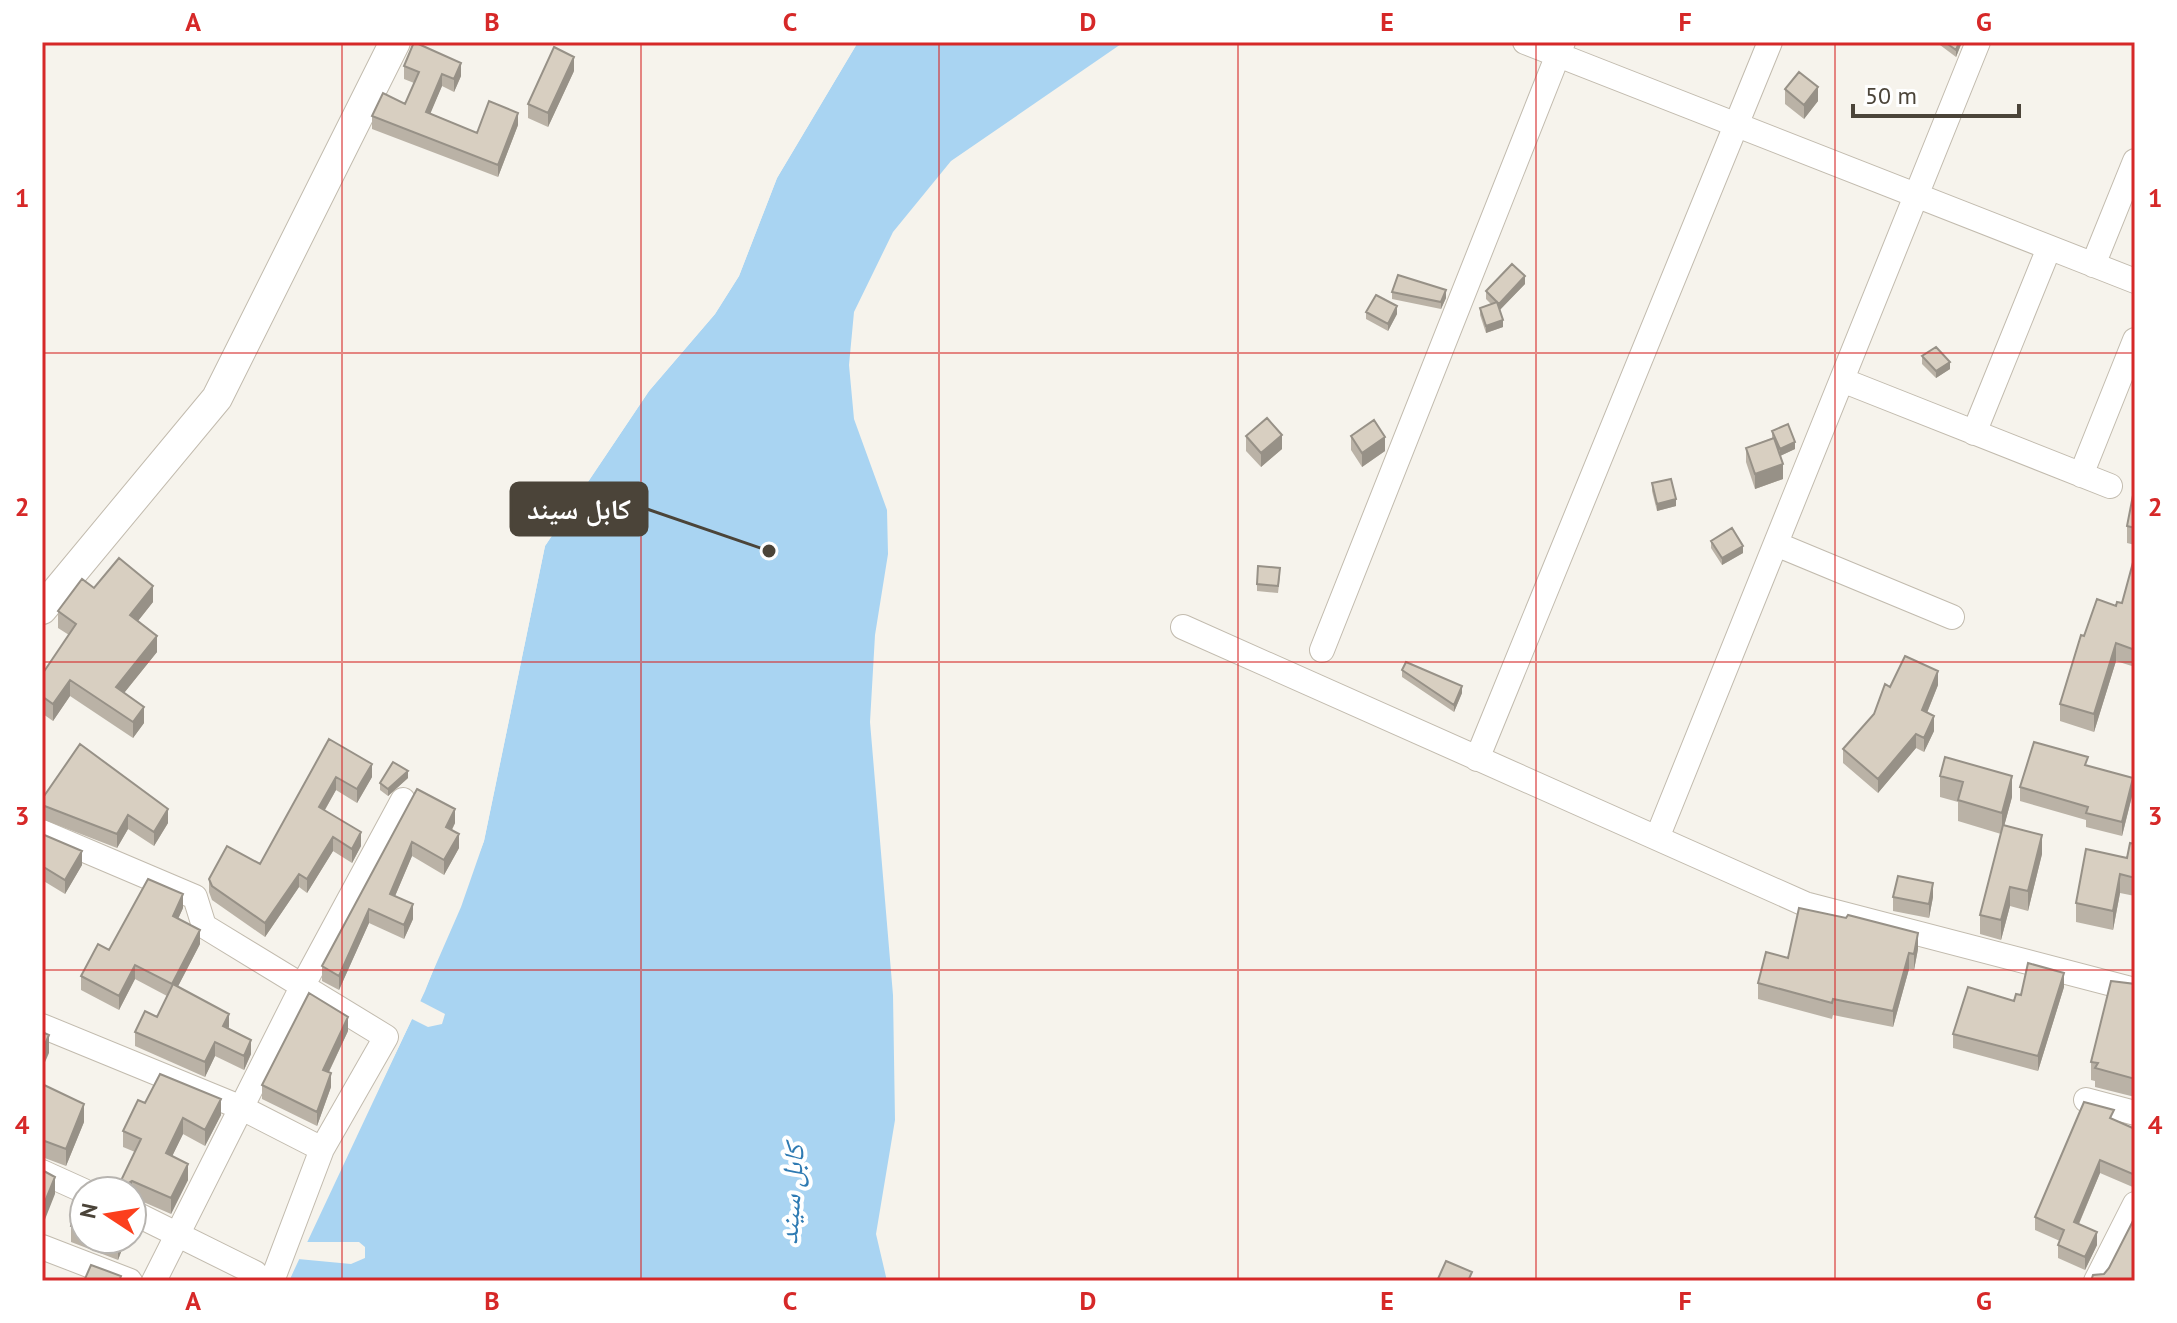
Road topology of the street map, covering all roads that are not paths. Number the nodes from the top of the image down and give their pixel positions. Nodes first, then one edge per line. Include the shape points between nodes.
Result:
1 (395, 42) edge
2 (1525, 42) edge
3 (1770, 42) edge
4 (1978, 42) edge
5 (1561, 49) edge
6 (1736, 125) junction
7 (2135, 161) edge
8 (1916, 196) junction
9 (2049, 248) junction
10 (2093, 265) junction
11 (2135, 281) edge
12 (2135, 340) edge
13 (1842, 380) junction
14 (1974, 433) junction
15 (2081, 475) junction
16 (2110, 486) dead end
17 (1776, 544) junction
18 (42, 609) edge
19 (1952, 617) dead end
20 (1183, 627) dead end
21 (1322, 650) dead end
22 (1477, 759) junction
23 (403, 800) dead end
24 (42, 832) edge
25 (1657, 838) junction
26 (303, 985) junction
27 (2135, 990) edge
28 (42, 1026) edge
29 (2086, 1100) edge
30 (242, 1108) junction
31 (2135, 1113) edge
32 (322, 1149) junction
33 (42, 1172) edge
34 (68, 1184) edge
35 (2135, 1204) edge
36 (148, 1219) edge
37 (180, 1233) junction
38 (42, 1247) edge
39 (264, 1277) edge
40 (130, 1281) edge
41 (154, 1281) edge
42 (2096, 1281) edge

1 - 18 street via 217,398
2 - 5 street
3 - 6 street
4 - 8 street
5 - 6 street
5 - 21 street
6 - 8 street
6 - 22 street
7 - 10 street
8 - 9 street
8 - 13 street
9 - 10 street
9 - 14 street
10 - 11 street
12 - 15 street
13 - 14 street
13 - 17 street
14 - 15 street
15 - 16 street
17 - 19 street
17 - 25 street
20 - 22 street
22 - 25 street
23 - 26 street
24 - 26 street via 195,897 204,926
25 - 27 street via 1805,904
26 - 30 street
26 - 32 street via 386,1037
28 - 30 street
29 - 31 street
30 - 32 street
30 - 37 street
32 - 39 street
33 - 34 street
35 - 42 street
36 - 37 street
37 - 39 street
37 - 41 street
38 - 40 street

